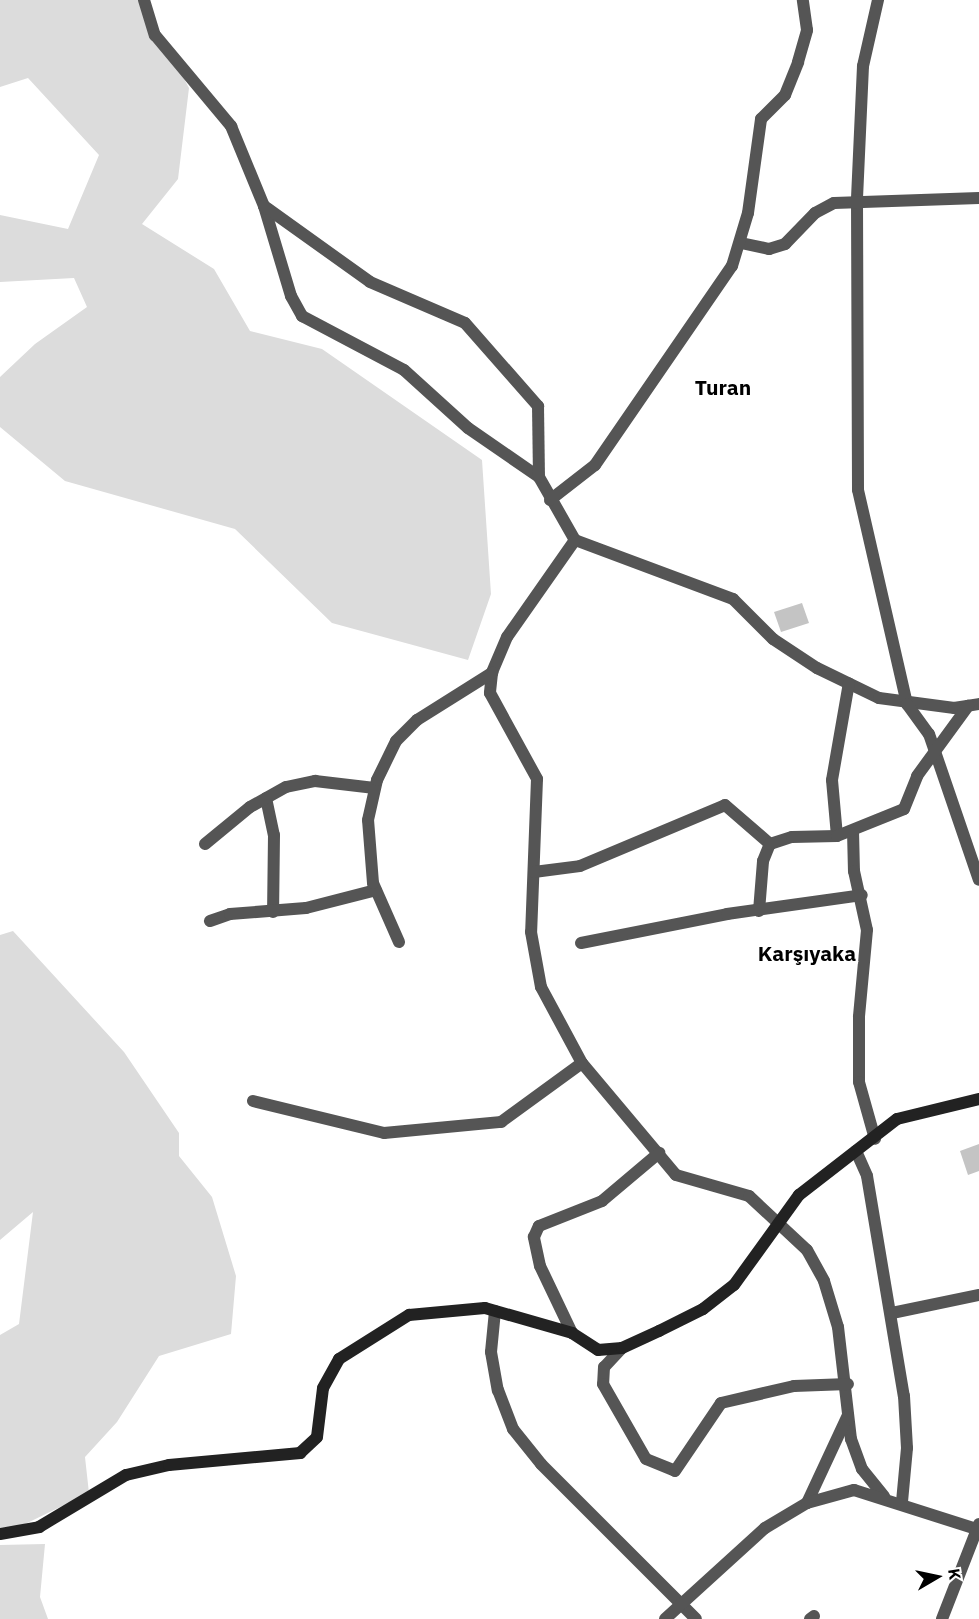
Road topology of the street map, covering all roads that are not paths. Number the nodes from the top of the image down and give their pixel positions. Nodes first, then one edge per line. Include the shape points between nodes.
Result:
1 (144, 0) edge
2 (803, 0) edge
3 (878, 0) edge
4 (979, 198) edge
5 (857, 200) junction
6 (264, 206) junction
7 (741, 243) junction
8 (539, 477) junction
9 (550, 500) junction
10 (575, 540) junction
11 (492, 673) junction
12 (849, 683) junction
13 (907, 704) junction
14 (973, 705) edge
15 (933, 753) junction
16 (375, 788) junction
17 (266, 798) junction
18 (853, 831) junction
19 (837, 836) junction
20 (205, 844) dead end
21 (770, 844) junction
22 (534, 872) junction
23 (979, 880) edge
24 (376, 890) junction
25 (862, 896) junction
26 (759, 911) junction
27 (273, 912) junction
28 (210, 921) dead end
29 (399, 942) dead end
30 (581, 943) dead end
31 (582, 1063) junction
32 (979, 1099) edge
33 (253, 1101) dead end
34 (875, 1139) junction
35 (856, 1151) junction
36 (659, 1154) junction
37 (778, 1222) junction
38 (979, 1295) edge
39 (495, 1311) junction
40 (892, 1313) junction
41 (572, 1333) junction
42 (622, 1348) junction
43 (848, 1384) junction
44 (851, 1408) junction
45 (884, 1496) junction
46 (902, 1502) junction
47 (807, 1503) junction
48 (978, 1528) edge
49 (0, 1534) edge
50 (678, 1603) junction
51 (665, 1619) edge
52 (696, 1619) edge
53 (942, 1619) edge

1 - 6 street via 155,35 231,126
2 - 7 street via 807,30 785,95 761,119
3 - 5 street via 863,66
4 - 5 street
5 - 7 street via 834,203 814,213 786,244 769,249
5 - 13 street via 858,490
6 - 8 street via 291,296 302,316 404,370 468,428
6 - 8 street via 370,282 465,323 538,406
7 - 9 street via 732,266 708,295 634,413 595,465
8 - 9 street
9 - 10 street
10 - 11 street via 507,637
10 - 12 street via 732,599 773,639
11 - 16 street via 402,734
11 - 22 street via 490,693 537,779
12 - 13 street
12 - 19 street via 832,780
13 - 14 street
13 - 15 street via 929,734
14 - 15 street
15 - 18 street via 917,776 904,809
15 - 23 street
16 - 17 street via 315,781 286,787
16 - 24 street via 368,820
17 - 20 street
17 - 27 street via 274,835
18 - 19 street
18 - 25 street via 854,872
19 - 21 street via 792,837
21 - 22 street via 725,805 580,866
21 - 26 street via 763,861
22 - 31 street via 531,932 541,987
24 - 27 street
24 - 29 street
25 - 26 street
25 - 34 street via 867,930 859,1082
26 - 30 street
27 - 28 street via 230,914
31 - 33 street via 501,1122 384,1133
31 - 36 street
32 - 34 street via 897,1119
34 - 35 street
35 - 37 street via 799,1195
35 - 40 street via 867,1176
36 - 37 street via 676,1175 749,1197
36 - 41 street via 602,1201 539,1226 534,1237 540,1266
37 - 42 street via 734,1285 703,1309
37 - 43 street via 807,1250 824,1281 838,1327
38 - 40 street
39 - 41 street
39 - 49 street via 445,1309 409,1315 345,1355 323,1388 317,1437 300,1453 169,1465 126,1475 39,1527
39 - 50 street via 491,1352 498,1390 513,1429
40 - 46 street via 907,1448
41 - 42 street via 598,1350
42 - 43 street via 604,1367 603,1384 646,1459 675,1471 722,1403 794,1386
43 - 44 street
44 - 45 street via 851,1439 862,1469
44 - 47 street
45 - 46 street
45 - 47 street via 855,1490
46 - 48 street
47 - 50 street via 765,1528
48 - 53 street
50 - 51 street
50 - 52 street

